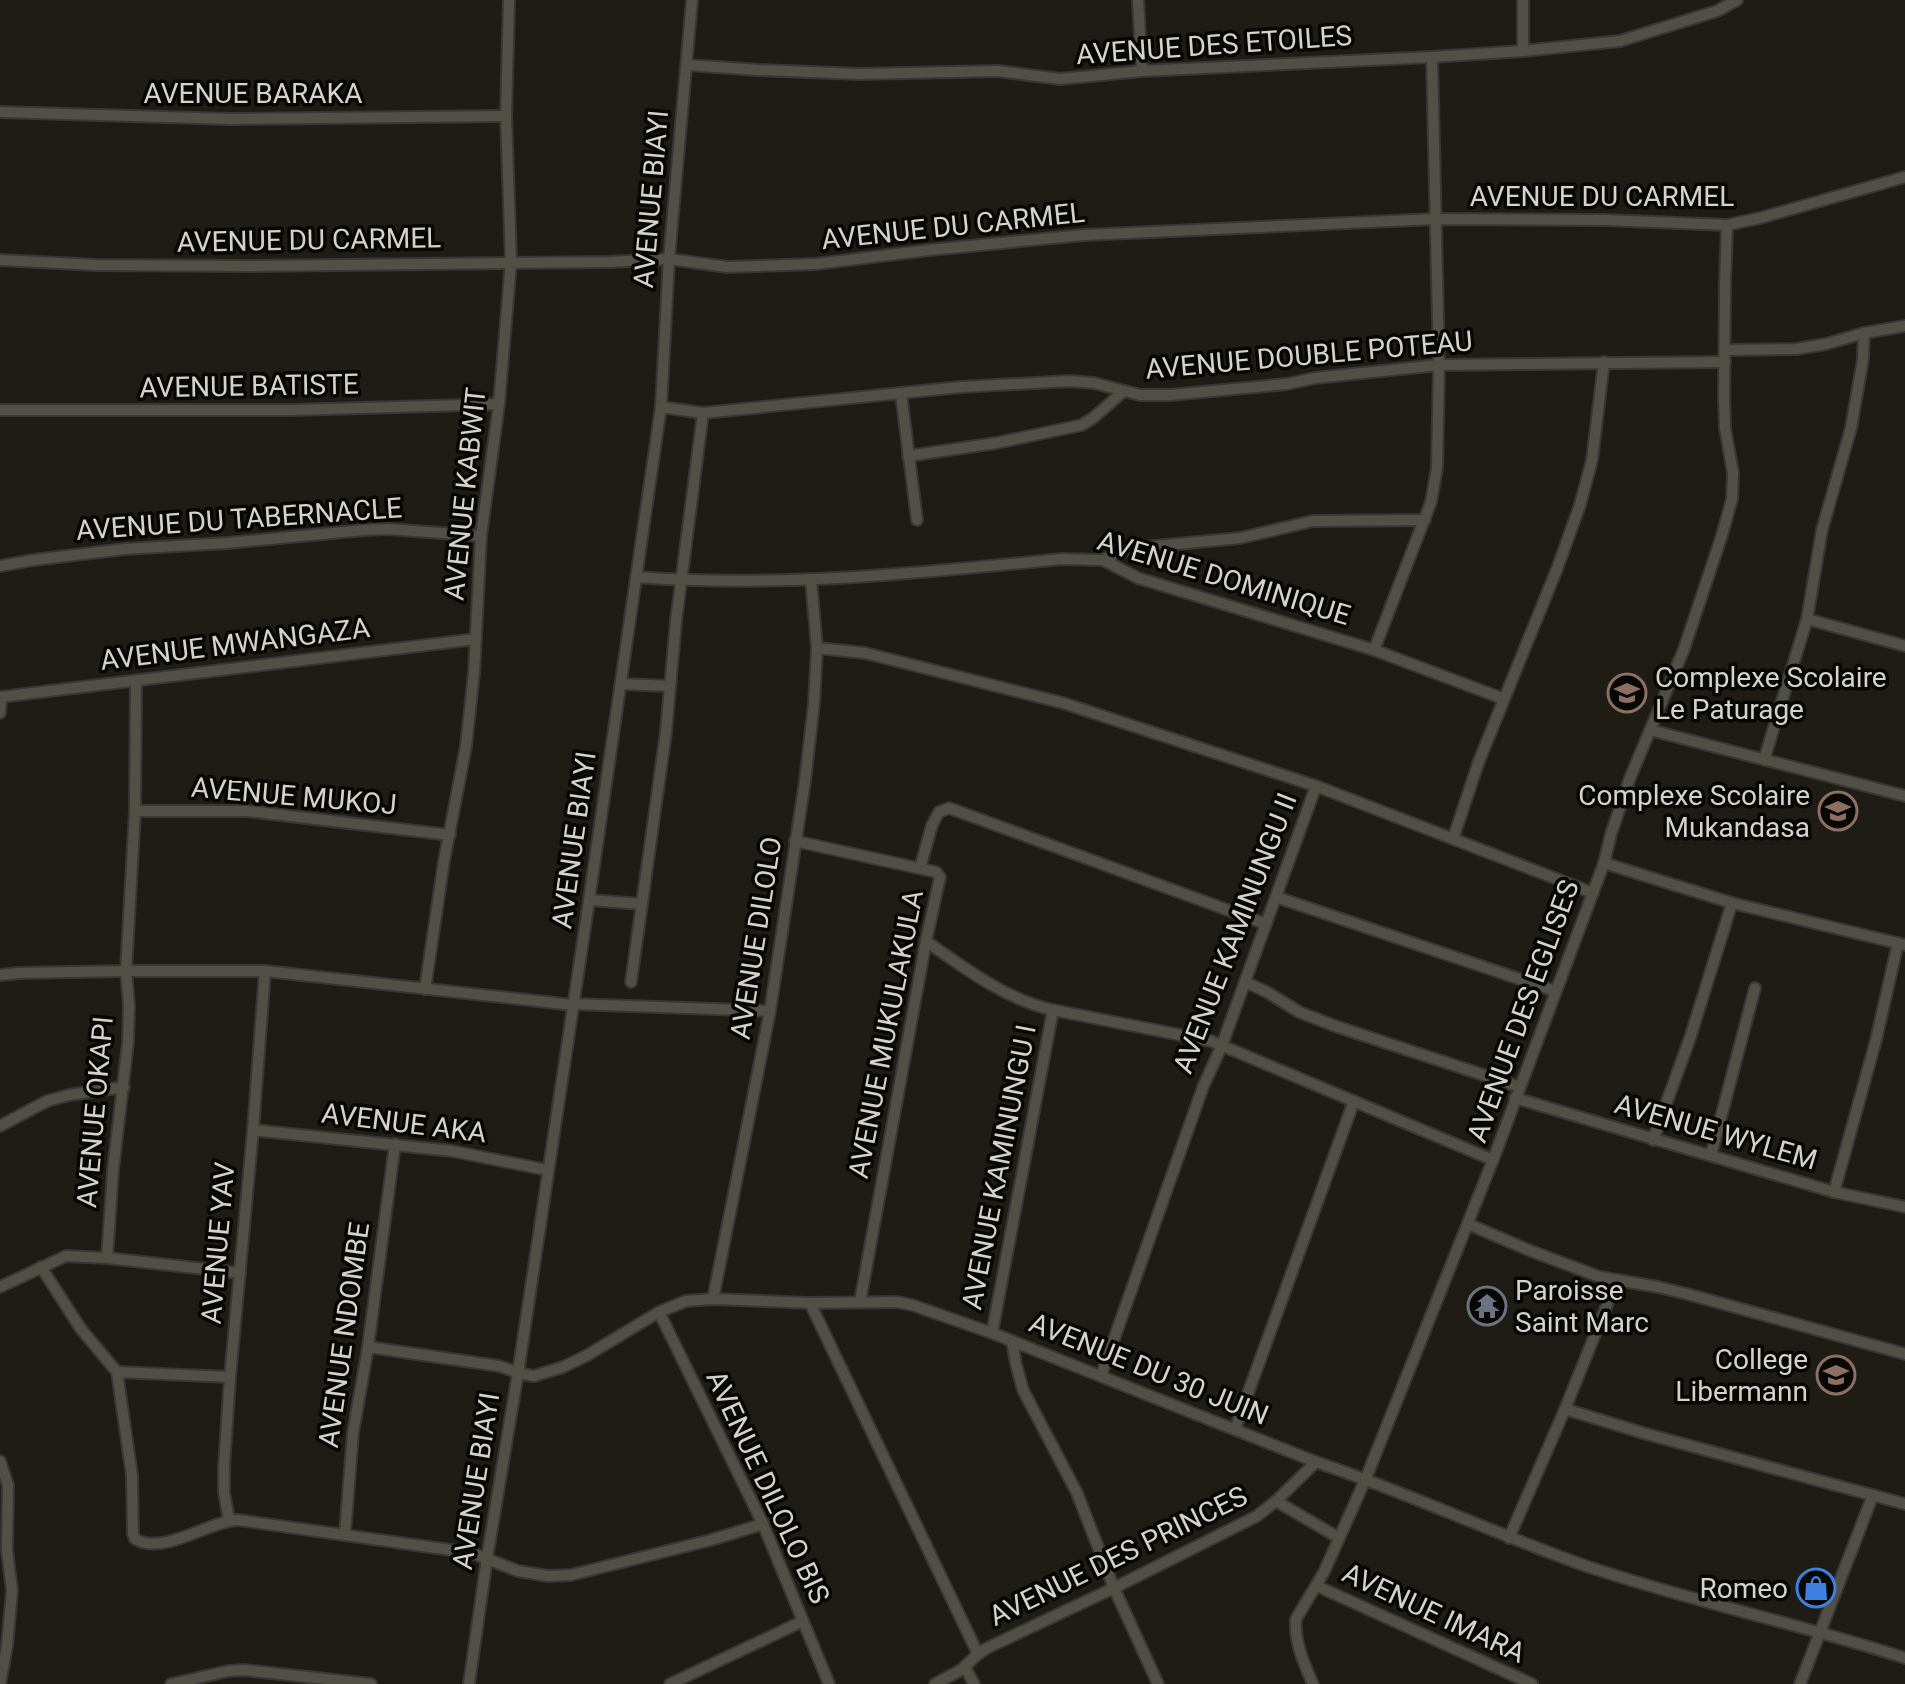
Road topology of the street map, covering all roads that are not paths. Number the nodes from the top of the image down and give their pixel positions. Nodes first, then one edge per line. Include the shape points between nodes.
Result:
1 (509, 0) edge
2 (692, 0) edge
3 (1138, 0) edge
4 (1523, 0) edge
5 (1737, 0) edge
6 (1523, 51) junction
7 (1432, 57) junction
8 (687, 65) junction
9 (1142, 71) junction
10 (0, 112) edge
11 (506, 116) junction
12 (1905, 177) edge
13 (1435, 219) junction
14 (1727, 225) junction
15 (669, 259) junction
16 (0, 260) edge
17 (511, 262) junction
18 (1905, 326) edge
19 (1864, 333) junction
20 (1725, 356) junction
21 (1604, 362) junction
22 (1439, 365) junction
23 (1124, 391) junction
24 (901, 394) junction
25 (499, 404) junction
26 (661, 407) junction
27 (0, 410) edge
28 (703, 413) junction
29 (908, 456) junction
30 (917, 520) dead end
31 (1425, 520) junction
32 (481, 536) junction
33 (1103, 560) junction
34 (0, 566) edge
35 (636, 577) junction
36 (681, 580) junction
37 (811, 580) junction
38 (1807, 619) junction
39 (476, 639) junction
40 (1905, 646) edge
41 (817, 648) junction
42 (1374, 650) junction
43 (136, 681) junction
44 (621, 684) junction
45 (670, 686) junction
46 (1, 697) edge
47 (1504, 699) junction
48 (0, 713) edge
49 (1650, 730) junction
50 (1764, 760) junction
51 (1316, 786) junction
52 (1905, 796) edge
53 (135, 811) junction
54 (450, 835) junction
55 (1453, 839) junction
56 (795, 841) junction
57 (1604, 863) junction
58 (920, 868) junction
59 (1593, 893) junction
60 (1276, 897) junction
61 (589, 900) junction
62 (1732, 903) junction
63 (642, 904) junction
64 (1266, 924) junction
65 (926, 941) junction
66 (1902, 944) edge
67 (126, 971) junction
68 (265, 971) junction
69 (0, 975) edge
70 (631, 982) dead end
71 (1245, 982) junction
72 (1755, 988) dead end
73 (425, 989) junction
74 (1555, 991) junction
75 (573, 1005) junction
76 (1053, 1010) junction
77 (770, 1011) junction
78 (1222, 1045) junction
79 (124, 1087) junction
80 (1520, 1087) junction
81 (1515, 1098) junction
82 (1354, 1101) junction
83 (0, 1126) edge
84 (253, 1130) junction
85 (1653, 1140) junction
86 (395, 1144) junction
87 (1711, 1155) junction
88 (1493, 1160) junction
89 (547, 1170) junction
90 (1834, 1192) junction
91 (1905, 1207) edge
92 (1468, 1224) junction
93 (107, 1258) junction
94 (41, 1267) junction
95 (240, 1273) junction
96 (1617, 1280) junction
97 (0, 1287) edge
98 (713, 1299) junction
99 (860, 1302) junction
100 (810, 1303) junction
101 (659, 1312) junction
102 (992, 1333) junction
103 (1012, 1341) junction
104 (368, 1347) junction
105 (1905, 1354) edge
106 (117, 1372) junction
107 (518, 1373) junction
108 (1101, 1376) junction
109 (230, 1377) junction
110 (1565, 1409) junction
111 (1235, 1429) junction
112 (0, 1461) edge
113 (1316, 1462) junction
114 (1366, 1478) junction
115 (1873, 1495) junction
116 (1276, 1501) junction
117 (1905, 1504) edge
118 (229, 1520) junction
119 (763, 1524) junction
120 (345, 1533) junction
121 (1339, 1538) junction
122 (1509, 1538) junction
123 (487, 1558) junction
124 (1317, 1586) junction
125 (1114, 1588) junction
126 (803, 1621) junction
127 (1819, 1633) junction
128 (978, 1654) junction
129 (1905, 1658) edge
130 (965, 1667) junction
131 (0, 1684) edge
132 (171, 1684) edge
133 (371, 1684) edge
134 (469, 1684) edge
135 (670, 1684) edge
136 (829, 1684) edge
137 (935, 1684) edge
138 (974, 1684) edge
139 (1158, 1684) edge
140 (1313, 1684) edge
141 (1532, 1684) edge
142 (1800, 1684) edge

1 - 11 street, AVENUE KABWIT
2 - 8 street, AVENUE BIAYI
3 - 9 street
4 - 6 street
5 - 6 street, AVENUE DES ETOILES via 1620,41
6 - 7 street, AVENUE DES ETOILES
7 - 9 street, AVENUE DES ETOILES
7 - 13 street
8 - 9 street, AVENUE DES ETOILES via 859,74 998,71 1060,79
8 - 15 street, AVENUE BIAYI
10 - 11 street, AVENUE BARAKA via 230,119
11 - 17 street, AVENUE KABWIT
12 - 14 street, AVENUE DU CARMEL
13 - 14 street, AVENUE DU CARMEL
13 - 15 street, AVENUE DU CARMEL via 1084,235 816,264 727,267
13 - 22 street
14 - 20 street, AVENUE DES EGLISES
15 - 17 street, AVENUE DU CARMEL
15 - 26 street, AVENUE BIAYI
16 - 17 street, AVENUE DU CARMEL via 231,266
17 - 25 street, AVENUE KABWIT
18 - 19 street, AVENUE DOUBLE POTEAU
19 - 20 street, AVENUE DOUBLE POTEAU via 1796,349
19 - 38 street via 1851,428 1817,552
20 - 21 street, AVENUE DOUBLE POTEAU
20 - 49 street, AVENUE DES EGLISES via 1732,499 1684,649
21 - 22 street, AVENUE DOUBLE POTEAU
21 - 47 street via 1592,460 1580,505
22 - 23 street, AVENUE DOUBLE POTEAU via 1170,395
22 - 31 street via 1437,468
23 - 24 street, AVENUE DOUBLE POTEAU via 1070,381
23 - 29 street via 1082,425
24 - 28 street, AVENUE DOUBLE POTEAU
24 - 29 street
25 - 27 street, AVENUE BATISTE
25 - 32 street, AVENUE KABWIT
26 - 28 street, AVENUE DOUBLE POTEAU
26 - 35 street, AVENUE BIAYI
28 - 36 street
29 - 30 street
31 - 33 street via 1313,521 1240,538 1134,548
31 - 42 street
32 - 34 street, AVENUE DU TABERNACLE via 364,530 125,549
32 - 39 street, AVENUE KABWIT
33 - 37 street, AVENUE DOMINIQUE
33 - 42 street, AVENUE DOMINIQUE via 1138,578
35 - 36 street, AVENUE DOMINIQUE
35 - 44 street, AVENUE BIAYI
36 - 37 street, AVENUE DOMINIQUE
36 - 45 street
37 - 41 street, AVENUE DILOLO
38 - 40 street
38 - 50 street
39 - 43 street, AVENUE MWANGAZA
39 - 54 street, AVENUE KABWIT via 466,746
41 - 51 street via 865,653 1072,705
41 - 56 street, AVENUE DILOLO via 812,729
42 - 47 street, AVENUE DOMINIQUE
43 - 46 street, AVENUE MWANGAZA
43 - 53 street, AVENUE OKAPI
44 - 45 street
44 - 61 street, AVENUE BIAYI
45 - 63 street
46 - 48 street
47 - 55 street
49 - 50 street
49 - 57 street, AVENUE DES EGLISES
50 - 52 street
51 - 55 street, AVENUE KAMINUNGU II
51 - 60 street, AVENUE KAMINUNGU II
53 - 54 street, AVENUE MUKOJ via 247,811
53 - 67 street, AVENUE OKAPI
54 - 73 street, AVENUE KABWIT
55 - 59 street, AVENUE KAMINUNGU II
56 - 58 street, AVENUE MUKULAKULA
56 - 77 street, AVENUE DILOLO
57 - 59 street, AVENUE DES EGLISES
57 - 62 street
58 - 64 street via 932,825 939,812 949,808
58 - 65 street, AVENUE MUKULAKULA via 940,877
59 - 74 street, AVENUE DES EGLISES
60 - 64 street, AVENUE KAMINUNGU II
60 - 74 street
61 - 63 street
61 - 75 street, AVENUE BIAYI
62 - 66 street
62 - 85 street
63 - 70 street
64 - 71 street, AVENUE KAMINUNGU II
65 - 76 street via 1018,998
65 - 99 street, AVENUE MUKULAKULA
66 - 90 street
67 - 68 street
67 - 69 street
67 - 79 street, AVENUE OKAPI
68 - 73 street
68 - 84 street, AVENUE YAV
71 - 78 street, AVENUE KAMINUNGU II
71 - 80 street via 1335,1026
72 - 87 street
73 - 75 street
74 - 80 street, AVENUE DES EGLISES
75 - 77 street
75 - 89 street, AVENUE BIAYI
76 - 78 street
76 - 102 street, AVENUE KAMINUNGU I
77 - 98 street, AVENUE DILOLO
78 - 82 street
78 - 108 street, AVENUE KAMINUNGU II
79 - 83 street via 47,1101
79 - 93 street, AVENUE OKAPI
80 - 81 street, AVENUE DES EGLISES
81 - 85 street, AVENUE WYLEM
81 - 88 street, AVENUE DES EGLISES
82 - 88 street
82 - 111 street
84 - 86 street, AVENUE AKA
84 - 95 street, AVENUE YAV
85 - 87 street, AVENUE WYLEM
86 - 89 street, AVENUE AKA
86 - 104 street, AVENUE NDOMBE
87 - 90 street, AVENUE WYLEM
88 - 92 street, AVENUE DES EGLISES
89 - 107 street, AVENUE BIAYI
90 - 91 street, AVENUE WYLEM
92 - 96 street via 1584,1272
92 - 114 street, AVENUE DES EGLISES
93 - 94 street via 66,1256
93 - 95 street
94 - 97 street
94 - 106 street
95 - 109 street, AVENUE YAV
96 - 105 street
96 - 110 street
98 - 100 street, AVENUE DU 30 JUIN
98 - 101 street, AVENUE DU 30 JUIN via 686,1301
99 - 100 street, AVENUE DU 30 JUIN
99 - 102 street, AVENUE DU 30 JUIN via 912,1305
100 - 128 street
101 - 107 street, AVENUE DU 30 JUIN via 563,1367 534,1376
101 - 119 street, AVENUE DILOLO BIS
102 - 103 street, AVENUE DU 30 JUIN
103 - 108 street, AVENUE DU 30 JUIN
103 - 125 street, AVENUE KAMINUNGU I via 1023,1390 1077,1493
104 - 107 street, AVENUE DU 30 JUIN
104 - 120 street, AVENUE NDOMBE via 353,1433
106 - 109 street
106 - 118 street via 135,1539 175,1540
107 - 123 street, AVENUE BIAYI
108 - 111 street, AVENUE DU 30 JUIN
109 - 118 street, AVENUE YAV via 224,1479
110 - 115 street
110 - 122 street
111 - 113 street, AVENUE DU 30 JUIN
112 - 131 street via 8,1485 12,1591
113 - 114 street, AVENUE DU 30 JUIN
113 - 116 street, AVENUE DES PRINCES
114 - 121 street, AVENUE DES EGLISES
114 - 122 street, AVENUE DU 30 JUIN
115 - 117 street
115 - 127 street
116 - 121 street
116 - 125 street, AVENUE DES PRINCES via 1236,1528
118 - 120 street
119 - 123 street via 571,1575 529,1574
119 - 126 street, AVENUE DILOLO BIS
120 - 123 street
121 - 124 street, AVENUE DES EGLISES
122 - 127 street, AVENUE DU 30 JUIN via 1653,1587
123 - 134 street, AVENUE BIAYI
124 - 140 street, AVENUE DES EGLISES via 1296,1619 1301,1655
124 - 141 street, AVENUE IMARA
125 - 128 street, AVENUE DES PRINCES
125 - 139 street, AVENUE KAMINUNGU I
126 - 135 street
126 - 136 street, AVENUE DILOLO BIS
127 - 129 street, AVENUE DU 30 JUIN
127 - 142 street
128 - 130 street, AVENUE DES PRINCES
130 - 137 street, AVENUE DES PRINCES
130 - 138 street
132 - 133 street via 244,1670

